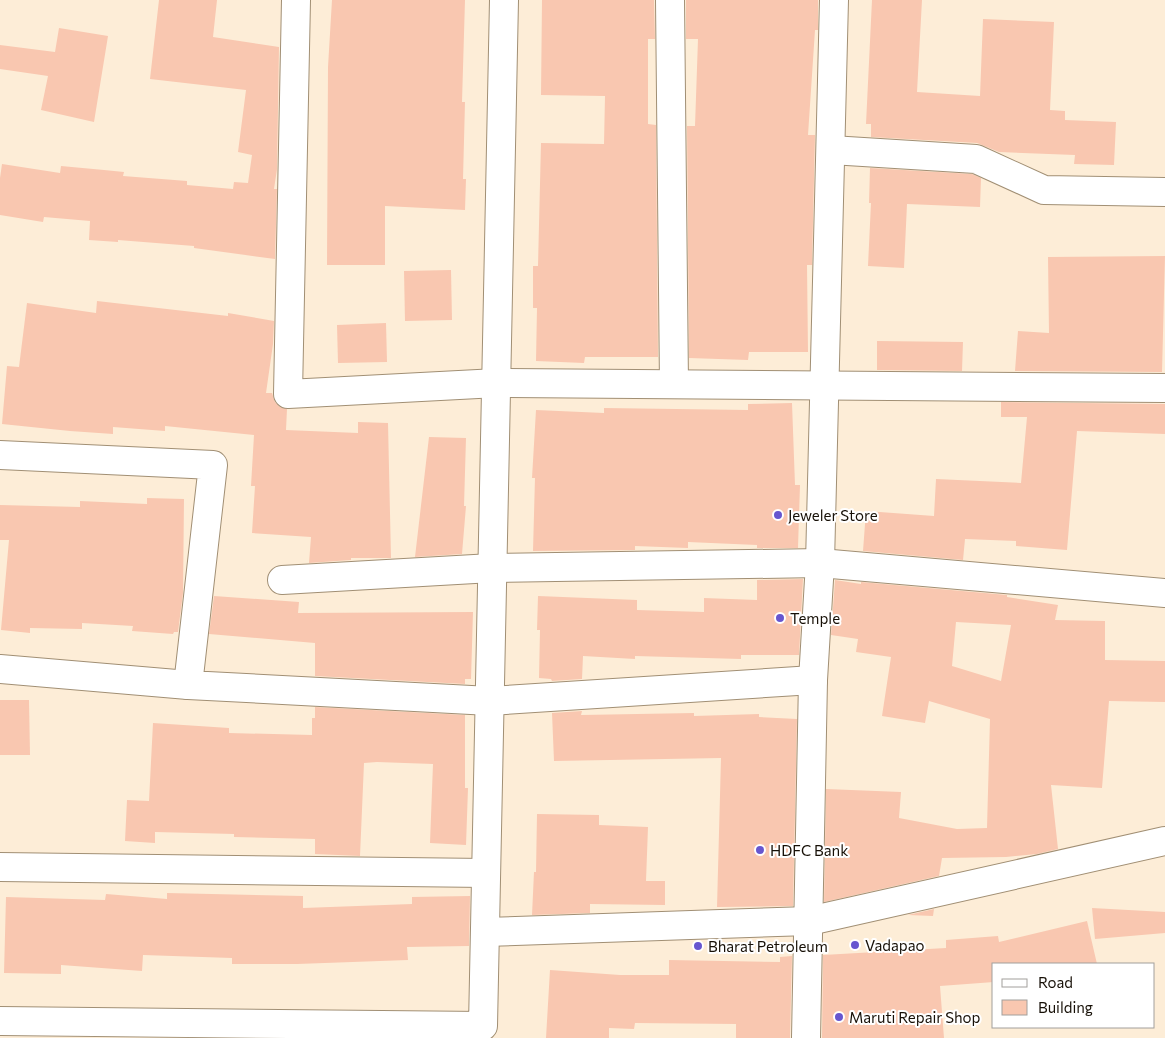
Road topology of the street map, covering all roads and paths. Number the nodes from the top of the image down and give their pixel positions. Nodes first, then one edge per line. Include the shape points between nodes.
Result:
1 (296, 0) edge
2 (504, 0) edge
3 (670, 0) edge
4 (834, 0) edge
5 (831, 150) junction
6 (1165, 192) edge
7 (497, 383) junction
8 (674, 384) junction
9 (824, 386) junction
10 (1165, 388) edge
11 (0, 455) edge
12 (820, 563) junction
13 (492, 568) junction
14 (282, 580) dead end
15 (1165, 593) edge
16 (0, 669) edge
17 (813, 680) junction
18 (188, 685) junction
19 (490, 701) junction
20 (1165, 842) edge
21 (0, 867) edge
22 (486, 873) junction
23 (809, 921) junction
24 (485, 932) junction
25 (0, 1021) edge
26 (383, 1032) edge
27 (806, 1038) edge

1 - 7 street via 288,394
2 - 7 street
3 - 8 street
4 - 5 street
5 - 6 street via 976,159 1044,190
5 - 9 street
7 - 8 street
7 - 13 street
8 - 9 street
9 - 10 street
9 - 12 street
11 - 18 street via 213,465
12 - 13 street
12 - 15 street
12 - 17 street
13 - 14 street
13 - 19 street
16 - 18 street
17 - 19 street
17 - 23 street
18 - 19 street
19 - 22 street
20 - 23 street
21 - 22 street
22 - 24 street
23 - 24 street
23 - 27 street
24 - 26 street via 483,1026
25 - 26 street

